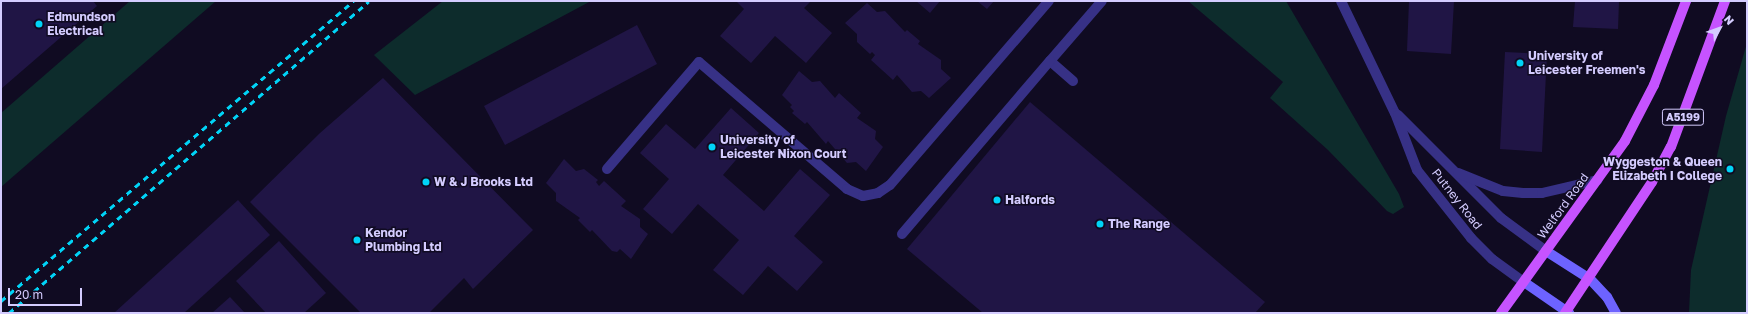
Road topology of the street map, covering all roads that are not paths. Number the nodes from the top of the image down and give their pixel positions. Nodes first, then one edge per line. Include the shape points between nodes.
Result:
1 (1048, 1) edge
2 (1102, 1) edge
3 (1341, 1) edge
4 (1686, 1) edge
5 (1725, 1) edge
6 (1050, 61) junction
7 (1073, 81) dead end
8 (1395, 112) junction
9 (607, 169) dead end
10 (1456, 172) junction
11 (1598, 180) junction
12 (902, 234) dead end
13 (1546, 251) junction
14 (1590, 279) junction
15 (1524, 282) junction
16 (1567, 312) edge
17 (1501, 313) edge
18 (1616, 313) edge

1 - 9 street via 890,185 878,193 863,196 847,189 699,62
2 - 6 street
3 - 8 street, Putney Road
4 - 11 main road, Welford Road / A5199 via 1654,84 1625,140
5 - 14 main road, A5199 via 1671,147
6 - 7 street
6 - 12 street
8 - 10 street, Putney Road
8 - 15 street, Putney Road via 1418,170 1449,214 1492,259
10 - 11 street, Putney Road via 1503,191 1523,193 1542,193
10 - 13 street, Putney Road via 1501,218
11 - 13 main road, Welford Road / A5199
13 - 14 main road
13 - 15 main road, Welford Road / A5199
14 - 16 main road, A5199
14 - 18 main road via 1607,297
15 - 16 main road
15 - 17 main road, Welford Road / A5199

